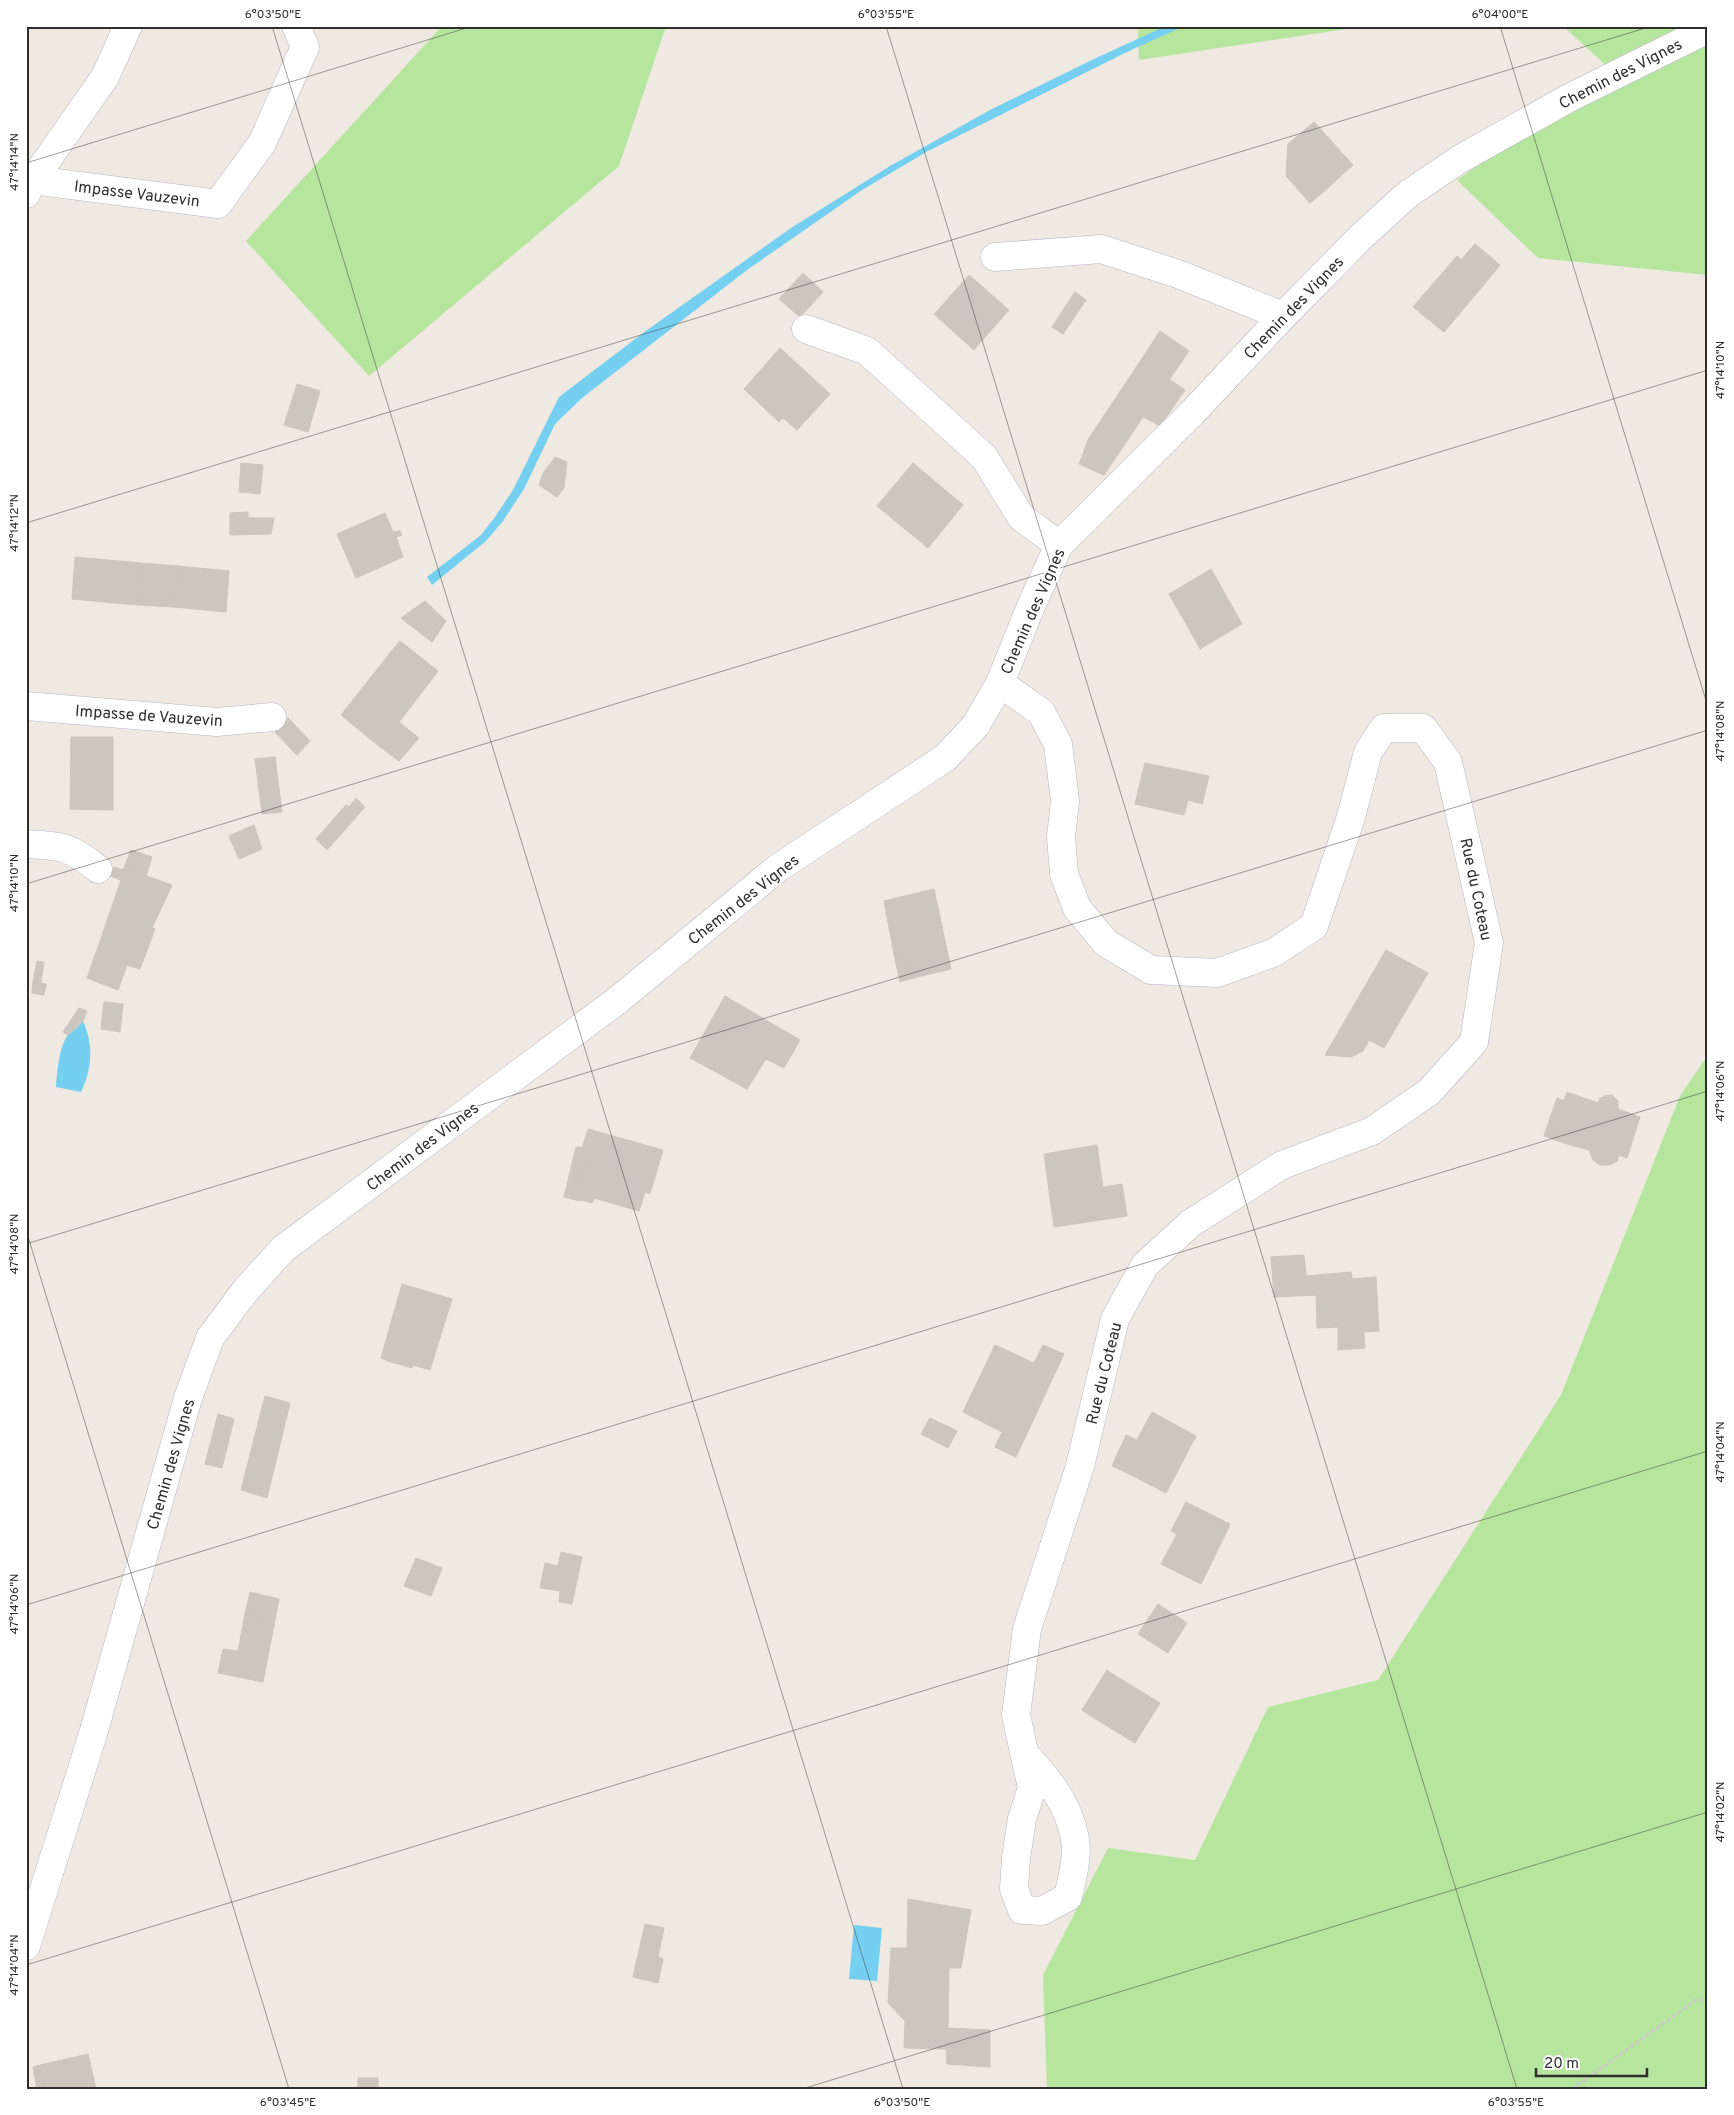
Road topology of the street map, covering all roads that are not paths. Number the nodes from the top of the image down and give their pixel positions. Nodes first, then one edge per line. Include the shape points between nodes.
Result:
1 (128, 26) edge
2 (296, 26) edge
3 (1708, 29) edge
4 (30, 187) edge
5 (995, 257) dead end
6 (1283, 316) junction
7 (806, 329) dead end
8 (1059, 545) junction
9 (1000, 684) junction
10 (26, 706) edge
11 (272, 717) dead end
12 (26, 844) edge
13 (98, 869) dead end
14 (1024, 1752) junction
15 (26, 1946) edge

1 - 4 street via 105,77
2 - 4 street, Impasse Vauzevin via 305,47 262,143 218,204
3 - 6 street, Chemin des Vignes via 1569,98 1460,159 1408,194
5 - 6 street via 1101,249 1178,274
6 - 8 street, Chemin des Vignes via 1193,412
7 - 8 street via 867,351 984,457 1021,517
8 - 9 street, Chemin des Vignes
9 - 14 street, Rue du Coteau via 1041,712 1058,744 1065,801 1061,838 1064,874 1077,908 1106,943 1151,970 1217,973 1273,953 1314,926 1351,817 1368,752 1384,728 1423,728 1448,762 1489,943 1474,1042 1428,1092 1372,1131 1282,1165 1191,1223 1145,1265 1115,1319 1080,1466 1027,1629 1016,1715
9 - 15 street, Chemin des Vignes via 976,725 945,758 778,868 618,1000 283,1249 246,1291 210,1338 188,1398 93,1734
10 - 11 street, Impasse de Vauzevin via 217,722
12 - 13 street via 57,845 79,853
14 - 14 street, Rue du Coteau via 1032,1788 1022,1819 1014,1889 1022,1910 1042,1911 1068,1897 1076,1840 1068,1811 1052,1784

